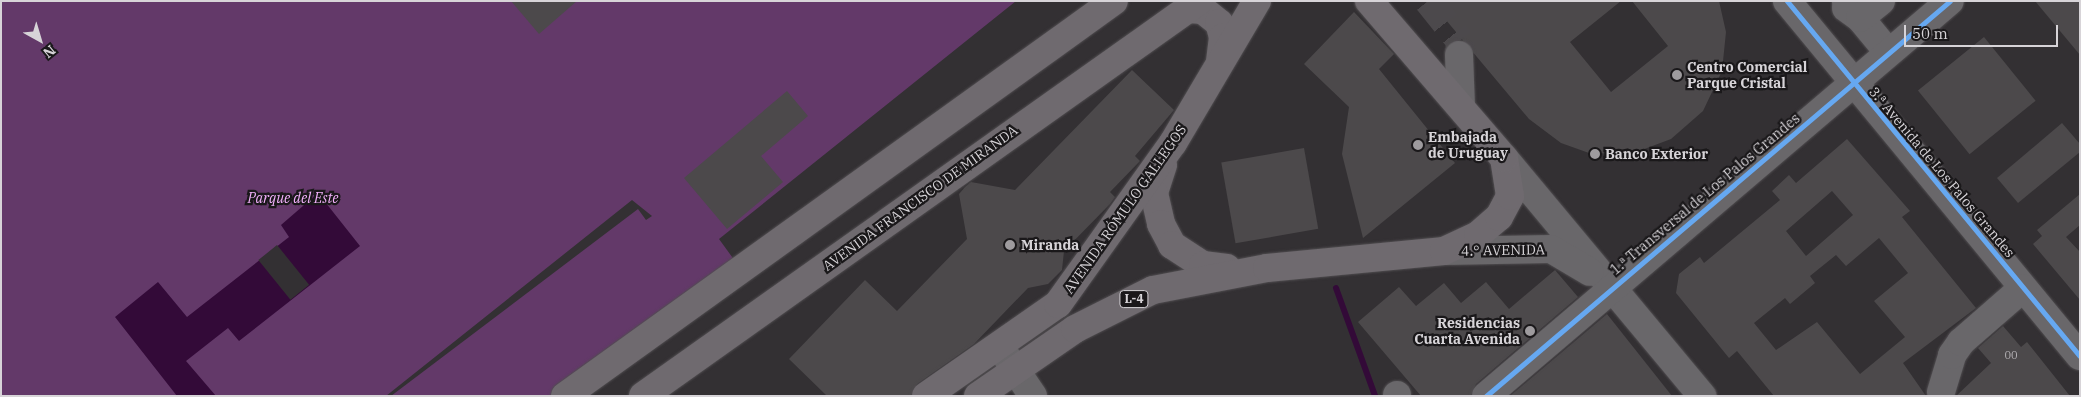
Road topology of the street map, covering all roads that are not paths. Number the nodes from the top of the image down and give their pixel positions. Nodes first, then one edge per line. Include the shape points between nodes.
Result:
1 (1114, 1) edge
2 (1257, 1) edge
3 (1273, 1) edge
4 (1369, 1) edge
5 (1787, 1) edge
6 (1840, 1) edge
7 (1881, 1) edge
8 (1950, 1) edge
9 (1193, 5) edge
10 (1853, 10) edge
11 (1888, 52) junction
12 (1459, 54) tunnel mouth
13 (1219, 67) junction
14 (1855, 84) junction
15 (1461, 106) junction
16 (1173, 143) junction
17 (1504, 158) junction
18 (1444, 251) junction
19 (1267, 268) junction
20 (1611, 287) junction
21 (2023, 288) junction
22 (1000, 347) junction
23 (2080, 356) edge
24 (1016, 370) junction
25 (1941, 392) dead end
26 (565, 396) edge
27 (643, 396) edge
28 (926, 396) edge
29 (978, 396) edge
30 (1033, 396) edge
31 (1486, 396) edge
32 (1702, 396) edge

1 - 26 main road
2 - 13 main road, AVENIDA RÓMULO GALLEGOS / L-4
3 - 13 main road, L-4
4 - 15 main road
5 - 14 street, 3.ª Avenida de Los Palos Grandes
6 - 10 street
7 - 10 street
8 - 11 street, 1.ª Transversal de Los Palos Grandes
9 - 13 main road, L-4 via 1219,23 1223,37
9 - 27 main road, AVENIDA FRANCISCO DE MIRANDA
10 - 11 street
11 - 14 street, 1.ª Transversal de Los Palos Grandes
12 - 15 street
13 - 16 main road, AVENIDA RÓMULO GALLEGOS / L-4
14 - 20 street, 1.ª Transversal de Los Palos Grandes
14 - 21 street, 3.ª Avenida de Los Palos Grandes
15 - 17 main road
16 - 19 main road, L-4 via 1154,193 1160,224 1172,245 1203,265
16 - 22 main road, AVENIDA RÓMULO GALLEGOS / L-4 via 1058,304
17 - 18 main road, L-4 via 1510,196 1499,217 1478,235
17 - 20 street
18 - 19 main road, L-4
18 - 20 street, 4.° AVENIDA via 1551,249 1566,254
19 - 24 main road, L-4 via 1154,290 1074,329
20 - 31 street, 1.ª Transversal de Los Palos Grandes
20 - 32 street
21 - 23 street, 3.ª Avenida de Los Palos Grandes
21 - 25 street via 1961,342 1952,354
22 - 24 street
22 - 28 main road, AVENIDA RÓMULO GALLEGOS / L-4
24 - 29 main road, L-4
24 - 30 street

